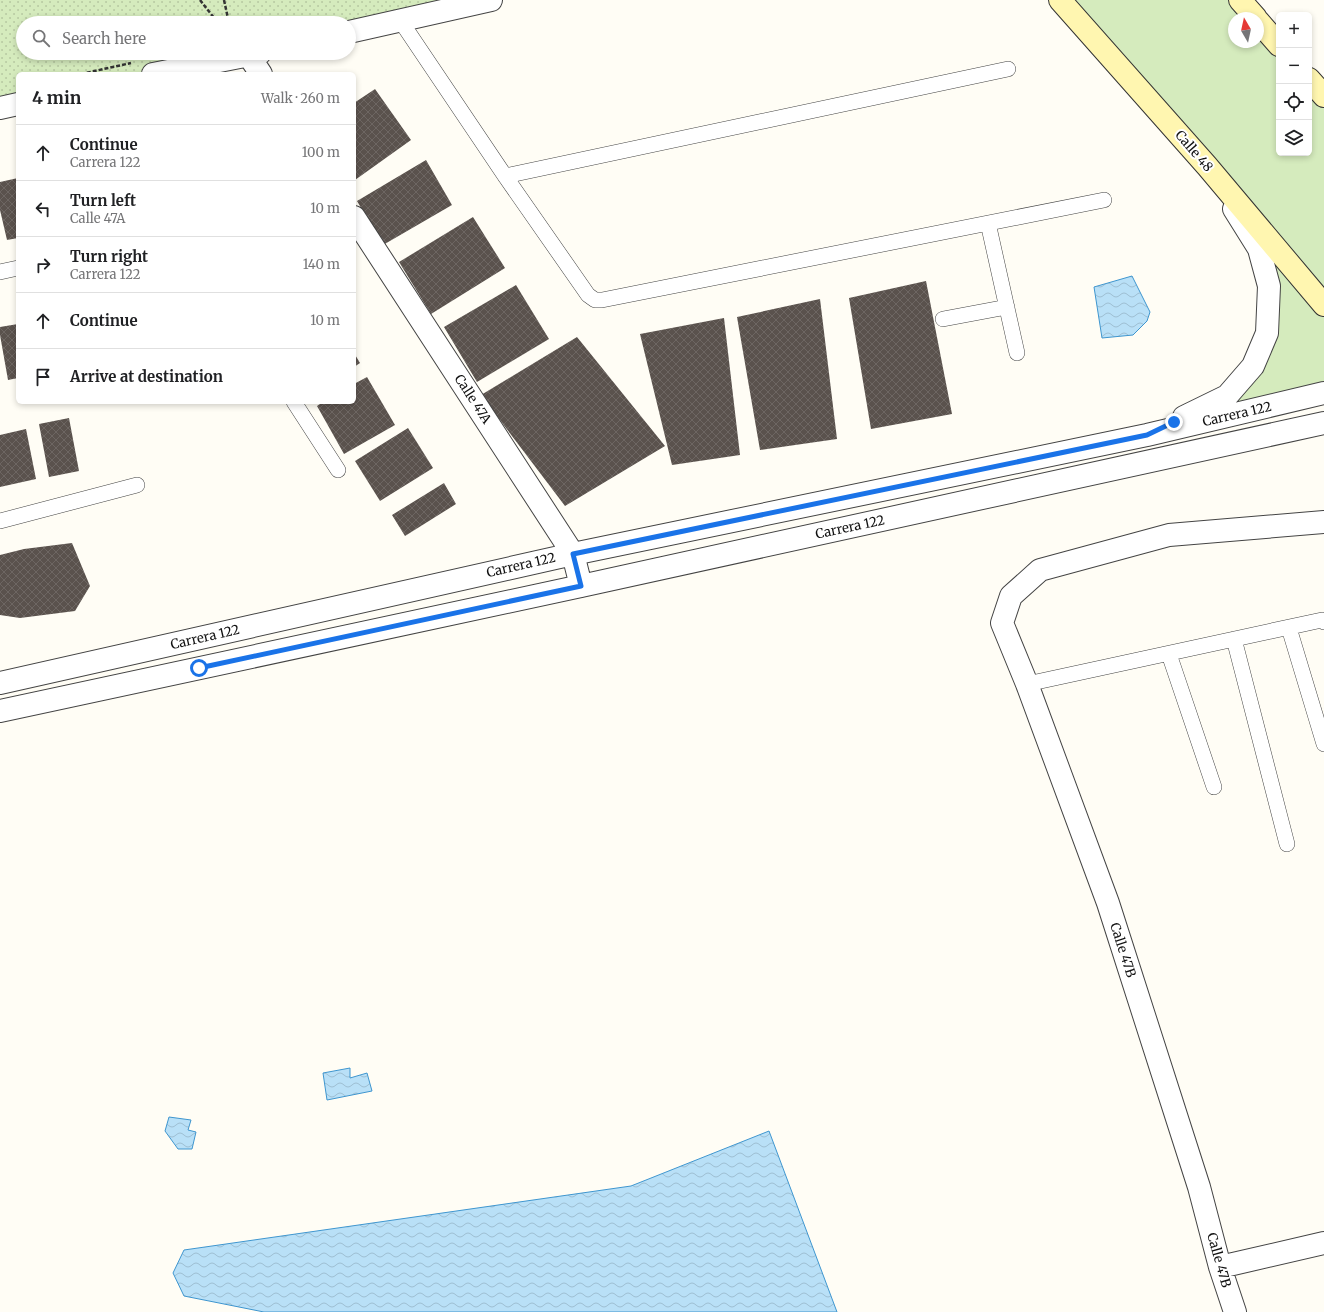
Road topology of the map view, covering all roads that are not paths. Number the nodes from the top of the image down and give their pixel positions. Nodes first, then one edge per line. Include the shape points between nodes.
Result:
1 (491, 0) edge
2 (1060, 0) edge
3 (1240, 0) edge
4 (1251, 12) edge
5 (400, 20) junction
6 (1264, 28) edge
7 (356, 30) edge
8 (1276, 42) edge
9 (224, 60) edge
10 (256, 60) edge
11 (1008, 69) dead end
12 (163, 72) edge
13 (260, 72) edge
14 (1312, 82) edge
15 (1324, 96) edge
16 (16, 104) edge
17 (0, 108) edge
18 (1207, 166) junction
19 (505, 176) junction
20 (1104, 200) dead end
21 (356, 220) edge
22 (988, 223) junction
23 (16, 268) edge
24 (0, 272) edge
25 (1324, 305) edge
26 (1007, 307) junction
27 (942, 319) dead end
28 (1017, 353) dead end
29 (1324, 393) edge
30 (295, 404) edge
31 (1324, 423) edge
32 (1147, 435) junction
33 (338, 470) dead end
34 (137, 485) dead end
35 (0, 521) edge
36 (1324, 522) edge
37 (573, 554) junction
38 (581, 586) junction
39 (1324, 622) edge
40 (1289, 628) junction
41 (1234, 639) junction
42 (1169, 654) junction
43 (0, 684) edge
44 (1027, 684) junction
45 (0, 711) edge
46 (1324, 744) edge
47 (1214, 787) dead end
48 (1287, 844) dead end
49 (1324, 1243) edge
50 (1220, 1267) junction
51 (1235, 1312) edge

1 - 5 street
2 - 18 main road, Calle 48
3 - 4 main road
5 - 7 street
5 - 19 lane
6 - 8 main road
9 - 12 street
10 - 13 street
11 - 19 lane
14 - 15 main road
16 - 17 street
18 - 25 main road, Calle 48
18 - 32 street via 1259,249 1269,286 1267,333 1253,366 1227,396
19 - 22 lane via 588,296 595,300
20 - 22 lane
21 - 37 street, Calle 47A
22 - 26 lane
23 - 24 lane
26 - 27 lane
26 - 28 lane
29 - 32 street, Carrera 122
30 - 33 lane
31 - 38 street, Carrera 122
32 - 37 street, Carrera 122
34 - 35 lane
36 - 44 street, Calle 47B via 1169,535 1040,570 1011,596 1002,623
37 - 38 street, Calle 47A
37 - 43 street, Carrera 122
38 - 45 street, Carrera 122
39 - 40 lane via 1322,620
40 - 41 lane
40 - 46 lane
41 - 42 lane
41 - 48 lane
42 - 44 lane
42 - 47 lane
44 - 50 street, Calle 47B via 1108,903 1199,1187
49 - 50 street
50 - 51 street, Calle 47B

